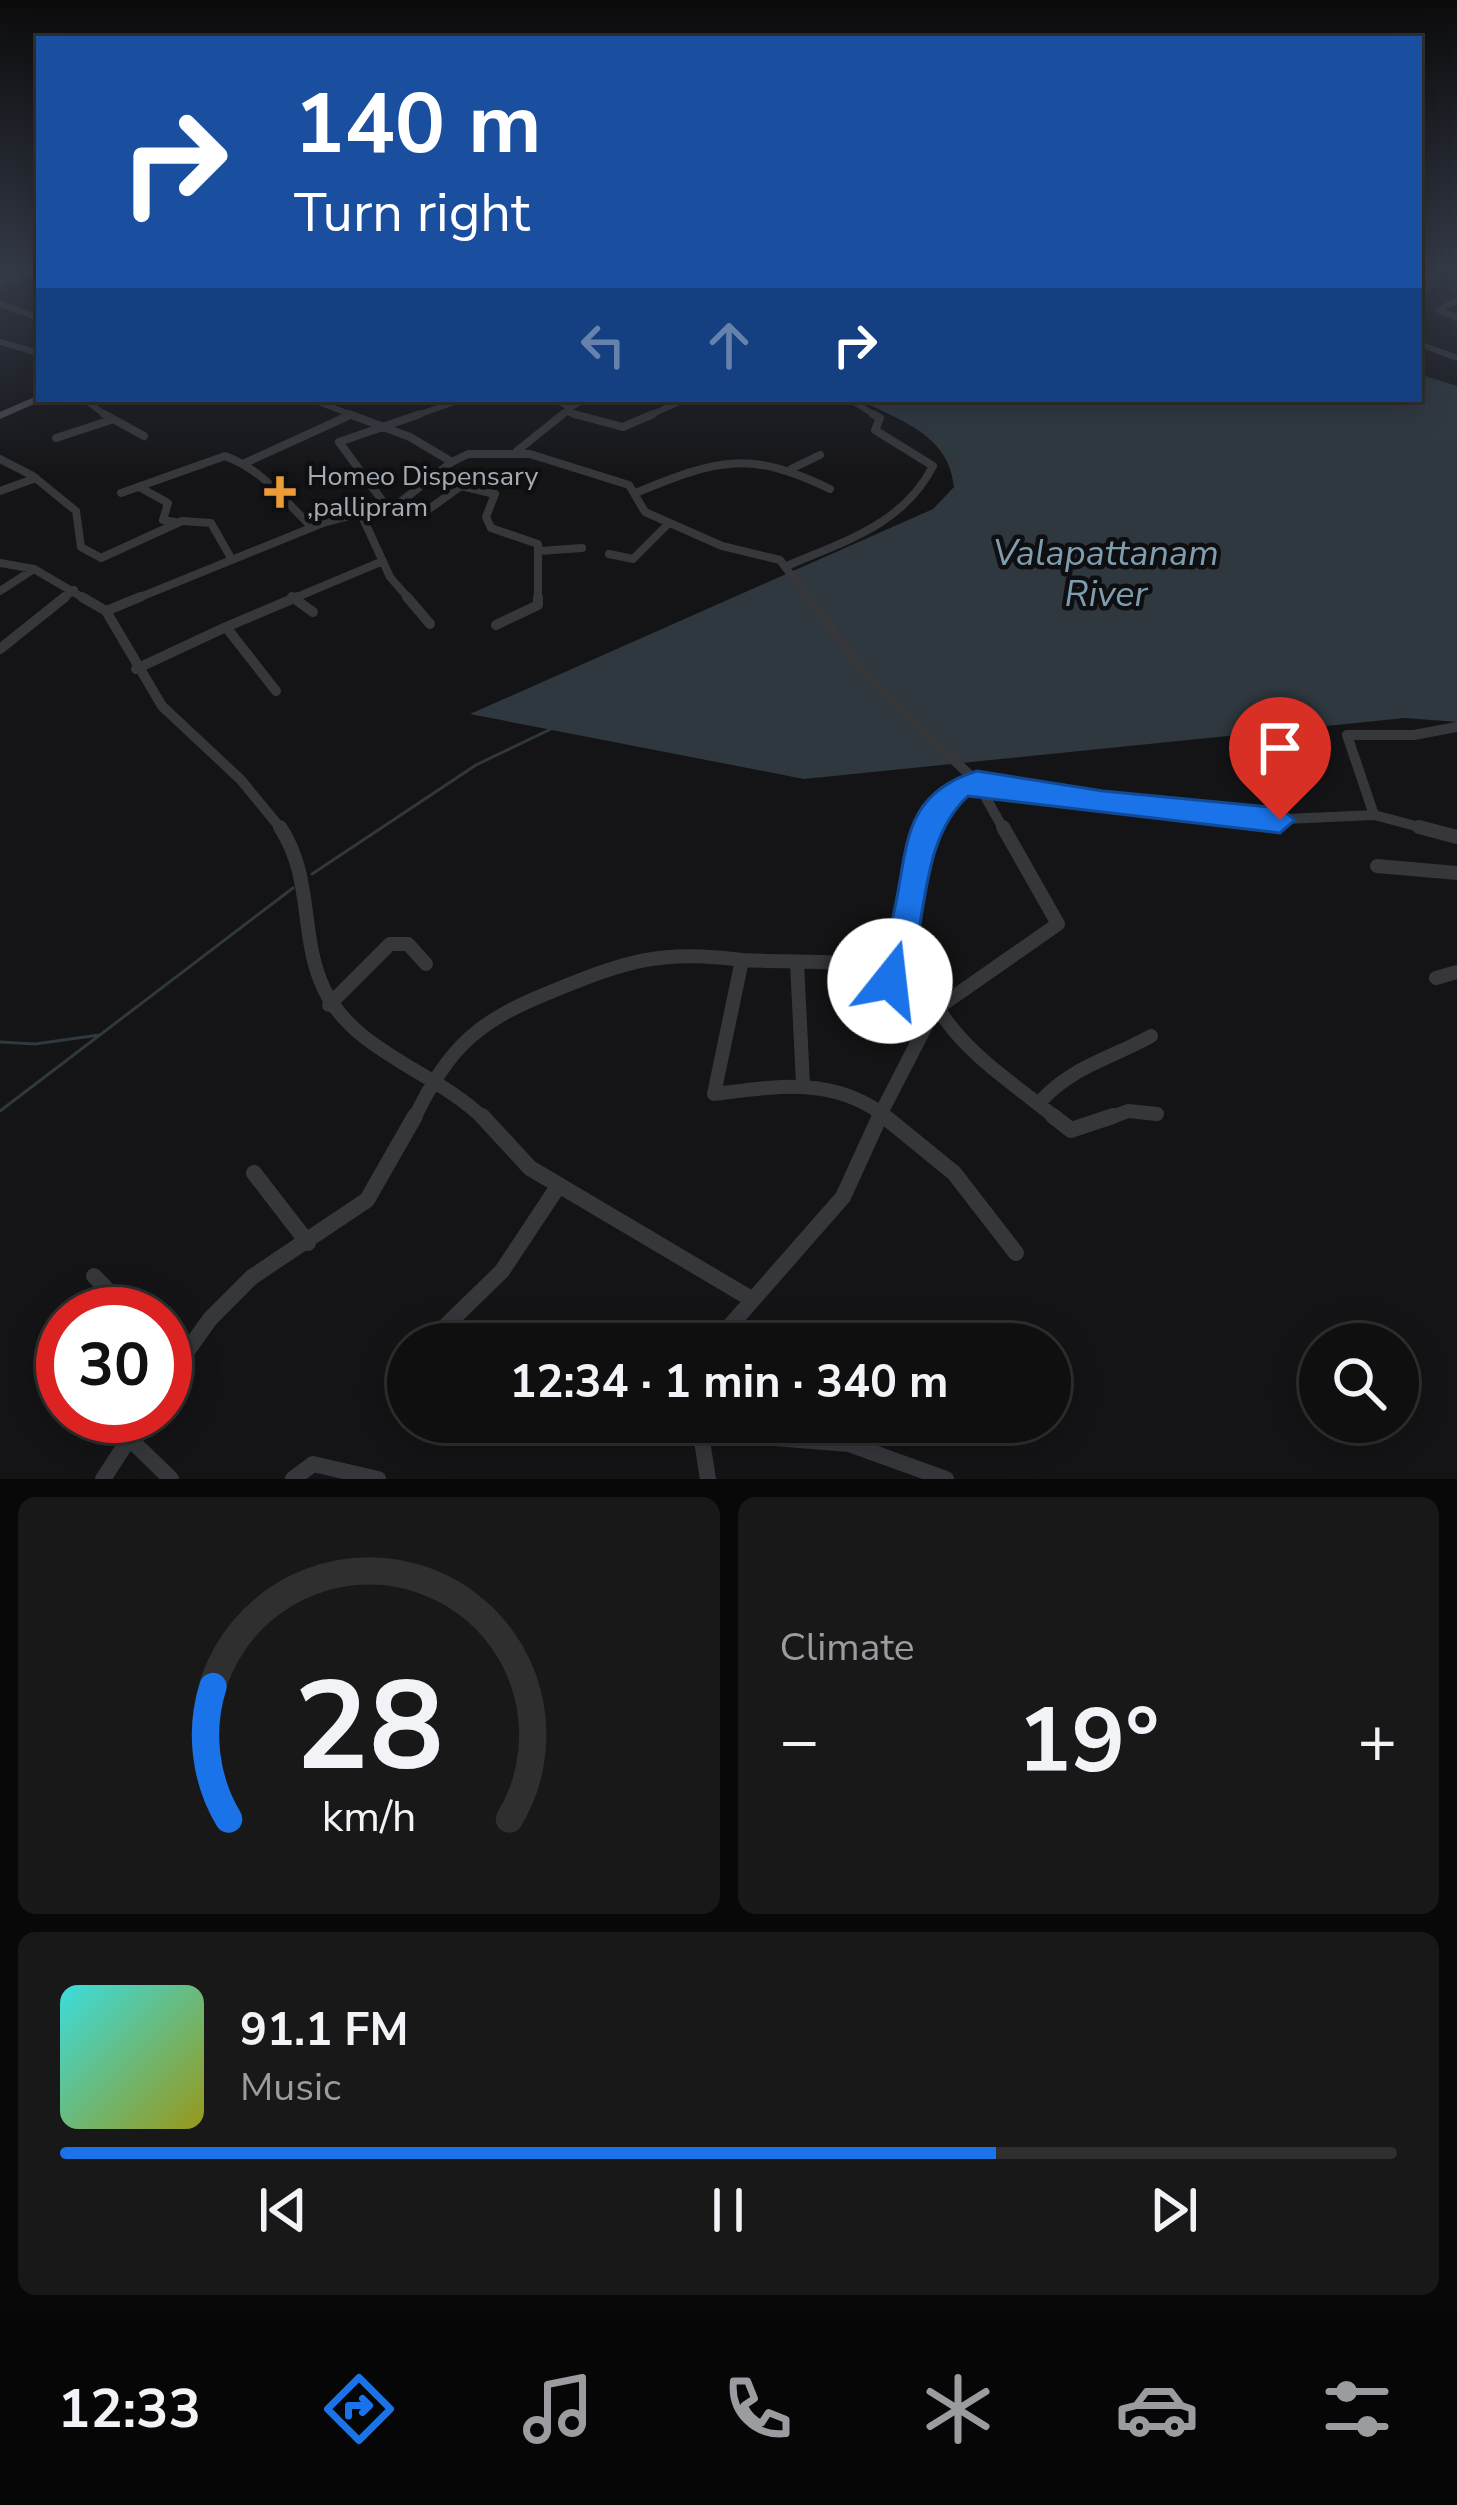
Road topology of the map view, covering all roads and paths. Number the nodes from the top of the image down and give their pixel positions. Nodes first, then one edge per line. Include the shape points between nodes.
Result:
1 (0, 342) edge
2 (1422, 345) edge
3 (36, 352) edge
4 (1457, 358) edge
5 (36, 399) edge
6 (88, 402) edge
7 (319, 402) edge
8 (455, 402) edge
9 (559, 402) edge
10 (581, 402) edge
11 (679, 402) edge
12 (854, 402) edge
13 (568, 410) junction
14 (0, 416) edge
15 (348, 416) junction
16 (111, 420) junction
17 (330, 424) junction
18 (383, 428) junction
19 (144, 436) dead end
20 (56, 438) dead end
21 (344, 439) junction
22 (514, 453) junction
23 (820, 455) dead end
24 (0, 460) edge
25 (452, 462) junction
26 (245, 463) junction
27 (791, 469) junction
28 (36, 478) junction
29 (433, 478) junction
30 (461, 486) junction
31 (141, 488) junction
32 (830, 489) dead end
33 (0, 491) edge
34 (638, 493) junction
35 (121, 494) dead end
36 (406, 499) junction
37 (387, 507) junction
38 (361, 514) junction
39 (178, 522) junction
40 (669, 523) junction
41 (312, 527) junction
42 (582, 548) dead end
43 (539, 550) junction
44 (609, 554) dead end
45 (231, 558) junction
46 (382, 561) junction
47 (0, 563) edge
48 (787, 566) junction
49 (34, 568) junction
50 (74, 590) junction
51 (0, 591) edge
52 (292, 597) junction
53 (106, 610) junction
54 (313, 612) dead end
55 (430, 624) dead end
56 (496, 625) dead end
57 (226, 627) junction
58 (0, 649) edge
59 (136, 669) junction
60 (276, 691) dead end
61 (1457, 727) edge
62 (977, 782) junction
63 (1374, 815) junction
64 (1457, 837) edge
65 (1377, 866) dead end
66 (1457, 873) edge
67 (742, 960) junction
68 (797, 963) junction
69 (426, 964) dead end
70 (892, 966) junction
71 (1457, 972) edge
72 (1436, 978) dead end
73 (329, 1004) junction
74 (935, 1012) junction
75 (1151, 1036) dead end
76 (432, 1084) junction
77 (803, 1084) junction
78 (1041, 1101) junction
79 (881, 1113) junction
80 (1156, 1114) dead end
81 (254, 1173) dead end
82 (560, 1184) junction
83 (308, 1243) junction
84 (1016, 1253) dead end
85 (94, 1276) dead end
86 (105, 1287) edge
87 (753, 1300) junction
88 (452, 1323) edge
89 (733, 1323) edge
90 (192, 1343) edge
91 (127, 1443) edge
92 (134, 1443) edge
93 (702, 1443) edge
94 (840, 1443) edge
95 (103, 1479) edge
96 (171, 1479) edge
97 (293, 1479) edge
98 (377, 1479) edge
99 (707, 1479) edge
100 (946, 1479) edge

1 - 3 street
2 - 4 street
5 - 14 main road
6 - 16 street
7 - 15 street
8 - 18 street
9 - 13 street
10 - 13 street
11 - 13 street via 623,427
12 - 48 street via 880,418 875,430 933,466 928,482 900,513
13 - 22 street
15 - 17 street
15 - 18 street
16 - 19 street
16 - 20 street
17 - 21 street
17 - 26 street
18 - 21 street
18 - 25 street
21 - 37 street via 338,444
22 - 25 street
22 - 34 street via 614,477
23 - 27 street
24 - 28 street
25 - 29 street
26 - 31 street via 221,456
26 - 41 street via 276,484
27 - 32 street
27 - 34 street via 767,459 727,461
28 - 33 street
28 - 39 street via 76,512 81,548 101,558
29 - 30 street
29 - 36 street
30 - 36 street via 428,511
30 - 43 street via 495,494 486,517 491,527
31 - 35 street
31 - 39 street via 168,503 163,520
34 - 40 street via 645,512
36 - 37 street
37 - 38 street
38 - 41 street
38 - 46 street
39 - 45 street via 211,524
40 - 44 street via 633,559
40 - 48 street
41 - 45 street
42 - 43 street
43 - 56 street via 538,605
45 - 53 street
46 - 52 street
46 - 55 street
47 - 49 street
48 - 62 street via 867,677
49 - 50 street
49 - 51 street
50 - 53 street
50 - 58 street
52 - 54 street
52 - 57 street
53 - 59 street
57 - 59 street
57 - 60 street
59 - 73 street via 172,716 262,800 296,855
61 - 63 street via 1347,735
62 - 63 street via 1267,820
62 - 70 street via 934,810
62 - 74 street via 1058,924
63 - 64 street
65 - 66 street
67 - 68 street
67 - 76 street via 657,952 601,966 511,1004
67 - 77 street via 714,1094
68 - 70 street
68 - 77 street
69 - 73 street via 408,944 390,944
70 - 74 street via 924,983
70 - 74 street via 892,988
71 - 72 street
73 - 76 street
74 - 78 street via 980,1058
74 - 79 street
75 - 78 street via 1065,1074
76 - 82 street via 477,1110 503,1148
76 - 83 street via 378,1186
77 - 79 street via 866,1099
78 - 80 street via 1070,1130 1122,1109
79 - 84 street via 954,1173
79 - 87 street via 843,1197
81 - 83 street
82 - 87 street
82 - 88 street via 521,1253
83 - 90 street via 268,1264
85 - 86 street
87 - 89 street
91 - 95 street
92 - 96 street
93 - 99 street
94 - 100 street
97 - 98 street via 314,1464

